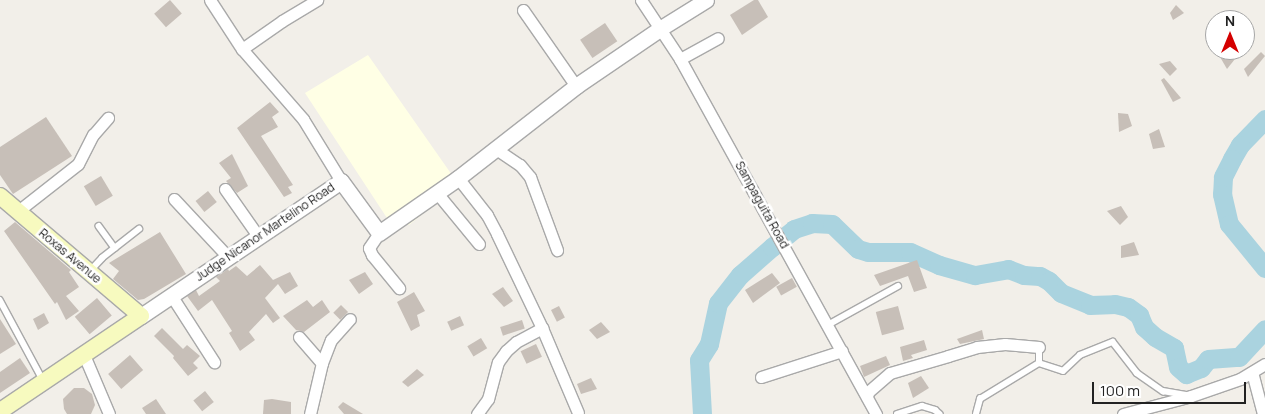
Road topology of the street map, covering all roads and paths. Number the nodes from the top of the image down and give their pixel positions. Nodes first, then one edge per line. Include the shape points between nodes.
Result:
1 (210, 0) edge
2 (317, 0) edge
3 (641, 0) edge
4 (706, 0) edge
5 (523, 10) dead end
6 (661, 28) junction
7 (718, 38) dead end
8 (242, 49) junction
9 (680, 59) junction
10 (576, 86) junction
11 (108, 118) dead end
12 (496, 149) junction
13 (458, 178) junction
14 (341, 181) junction
15 (225, 190) dead end
16 (437, 193) junction
17 (0, 196) edge
18 (174, 199) dead end
19 (18, 212) junction
20 (99, 226) dead end
21 (139, 229) dead end
22 (379, 233) junction
23 (258, 236) junction
24 (479, 244) dead end
25 (115, 248) junction
26 (557, 250) dead end
27 (228, 257) junction
28 (89, 272) junction
29 (898, 286) dead end
30 (399, 288) dead end
31 (171, 295) junction
32 (0, 300) edge
33 (141, 316) junction
34 (350, 319) dead end
35 (828, 325) junction
36 (542, 328) junction
37 (299, 337) dead end
38 (1039, 347) joint
39 (842, 351) junction
40 (84, 355) junction
41 (214, 362) dead end
42 (322, 363) junction
43 (1038, 363) junction
44 (1265, 364) edge
45 (1252, 372) junction
46 (760, 377) dead end
47 (44, 382) junction
48 (1191, 396) junction
49 (867, 397) junction
50 (0, 410) edge
51 (578, 413) edge
52 (109, 414) edge
53 (310, 414) edge
54 (476, 414) edge
55 (876, 414) edge
56 (897, 414) edge
57 (940, 414) edge
58 (976, 414) edge
59 (1124, 414) edge
60 (1263, 414) edge

1 - 8 street
2 - 8 street
3 - 6 street, Sampaguita Road
4 - 6 street
5 - 10 street
6 - 9 street, Sampaguita Road
6 - 10 street
7 - 9 street
8 - 14 street via 303,118
9 - 35 street, Sampaguita Road
10 - 12 street
11 - 19 street via 92,135 78,164
12 - 13 street
12 - 26 street via 520,164 530,177
13 - 16 street
13 - 36 street via 487,215
14 - 22 street, Judge Nicanor Martelino Road
14 - 23 street, Judge Nicanor Martelino Road
15 - 23 street
16 - 22 street
16 - 24 street
17 - 19 main road, Roxas Avenue
18 - 27 street
19 - 28 main road, Roxas Avenue
20 - 25 lane
21 - 25 lane
22 - 30 street via 369,248
23 - 27 street, Judge Nicanor Martelino Road
25 - 28 lane
27 - 31 street, Judge Nicanor Martelino Road
28 - 33 main road, Roxas Avenue
29 - 35 lane
31 - 33 street, Judge Nicanor Martelino Road
31 - 41 street
32 - 47 lane
33 - 40 main road, Judge Nicanor Martelino Road
34 - 42 street via 331,340
35 - 39 street, Sampaguita Road
36 - 51 street
36 - 54 street via 506,351 498,362 488,399
37 - 42 street
38 - 43 lane
38 - 49 street via 1005,344 977,347 890,373 882,377
39 - 46 street
39 - 49 street, Sampaguita Road
40 - 47 main road, Judge Nicanor Martelino Road
40 - 52 street
42 - 53 street
43 - 48 lane via 1063,371 1080,355 1113,342 1137,373 1164,391
43 - 58 lane via 980,399
44 - 45 street
45 - 48 street
45 - 60 street
47 - 50 main road, Judge Nicanor Martelino Road
48 - 59 street
49 - 55 street, Sampaguita Road
56 - 57 lane via 922,406

